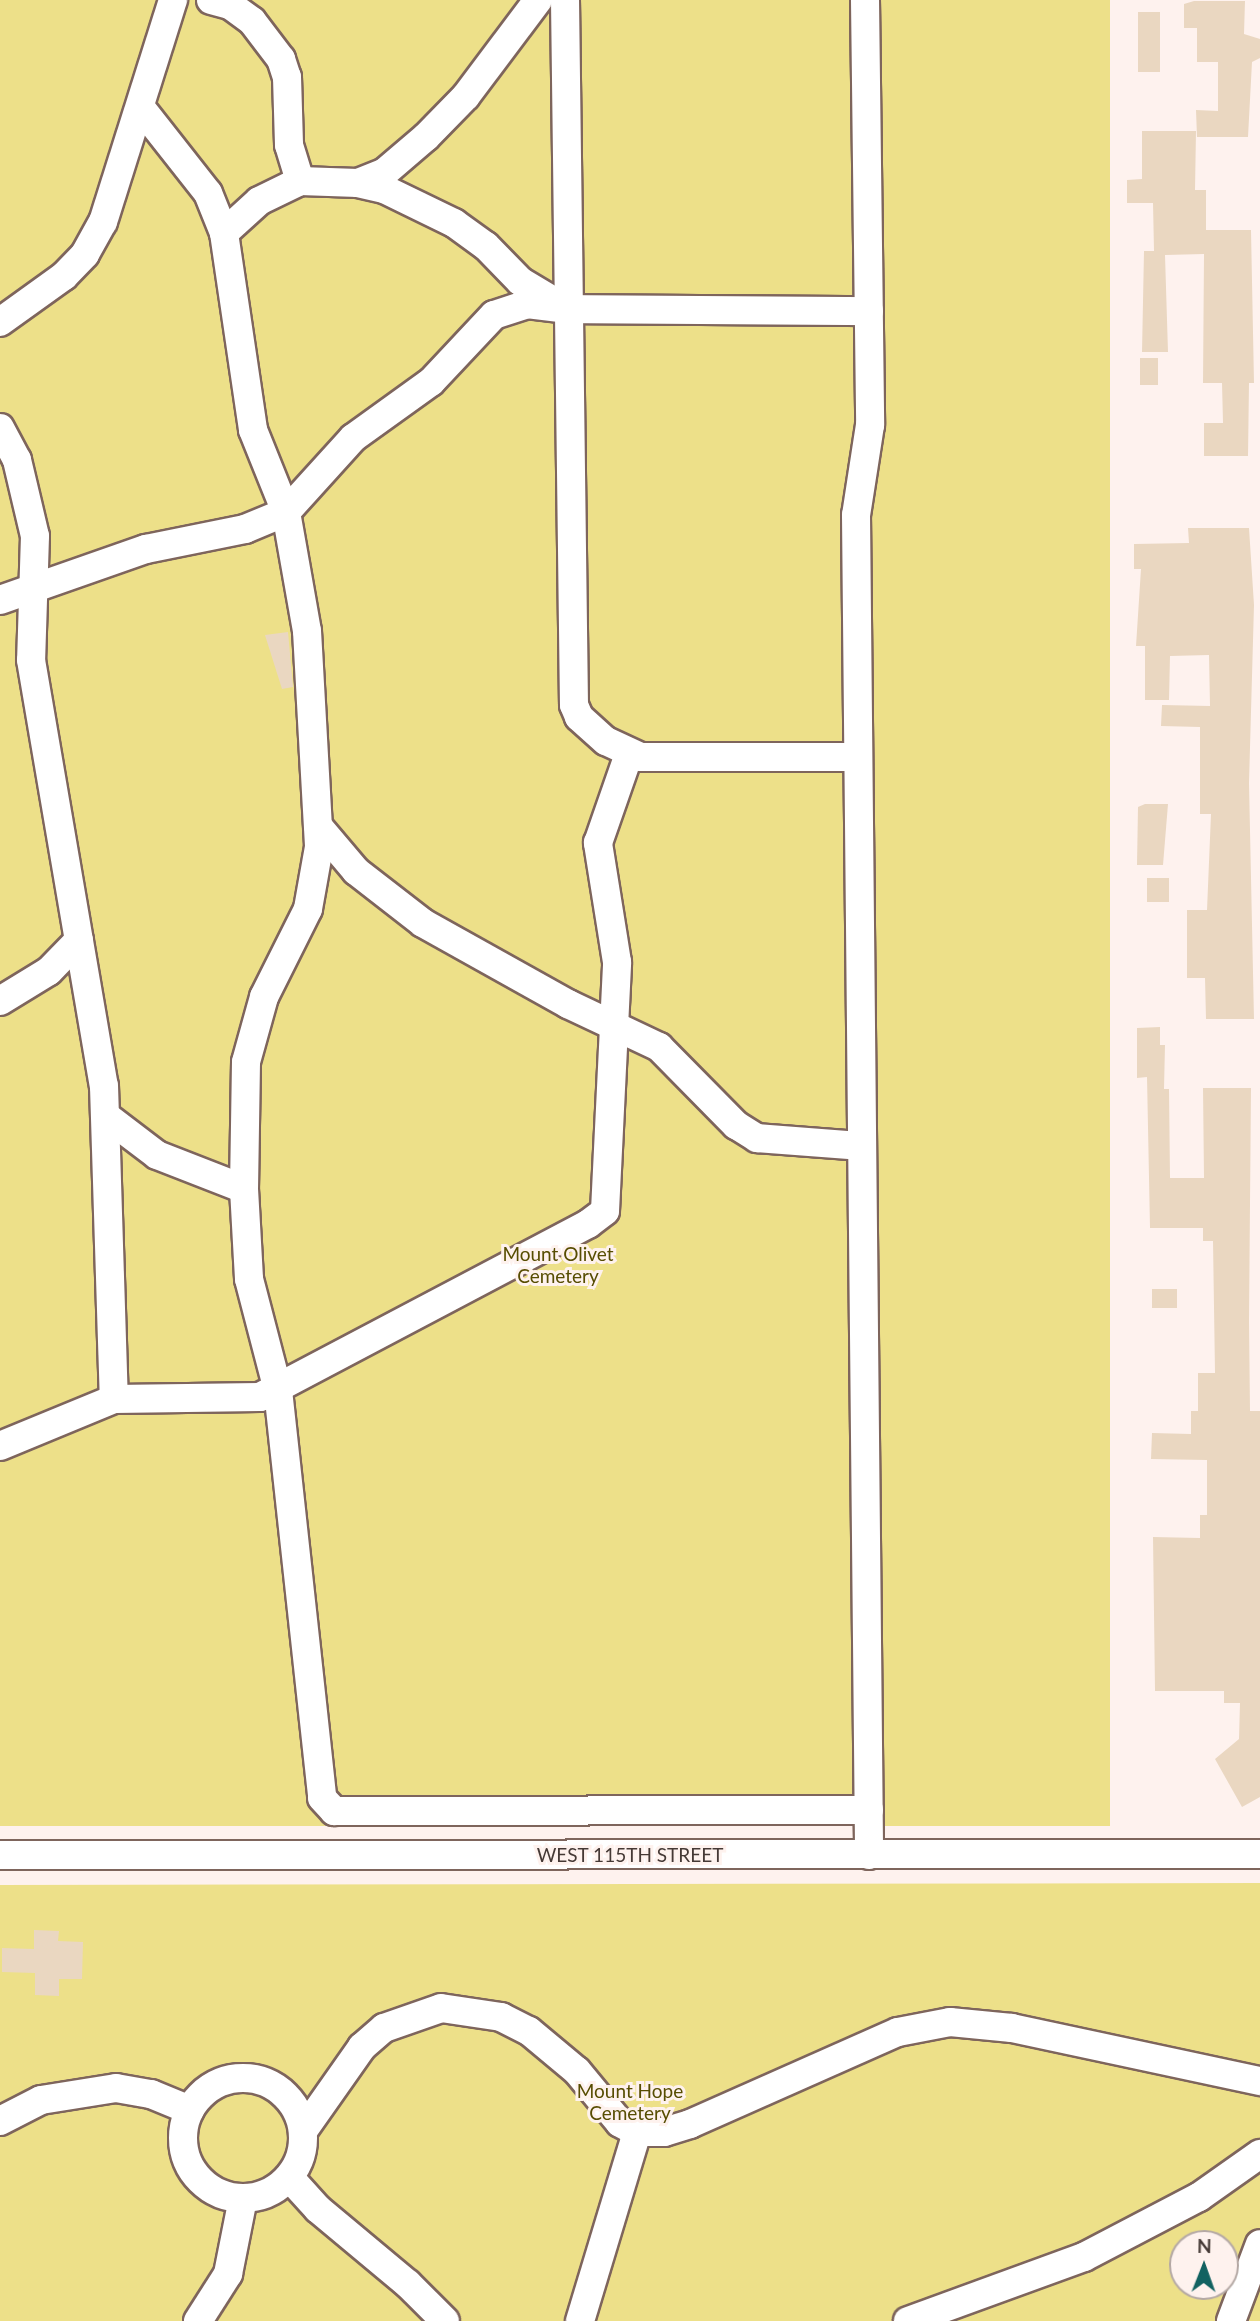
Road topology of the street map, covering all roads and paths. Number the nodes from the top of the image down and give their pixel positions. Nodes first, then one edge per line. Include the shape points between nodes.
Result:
1 (173, 0) edge
2 (211, 0) edge
3 (538, 0) edge
4 (565, 0) edge
5 (865, 0) edge
6 (141, 108) junction
7 (300, 181) junction
8 (358, 183) junction
9 (224, 233) junction
10 (567, 309) junction
11 (869, 311) junction
12 (0, 322) edge
13 (0, 428) edge
14 (286, 512) junction
15 (34, 588) junction
16 (0, 600) edge
17 (629, 754) junction
18 (858, 757) junction
19 (318, 826) junction
20 (79, 940) junction
21 (0, 1001) edge
22 (613, 1023) junction
23 (107, 1117) junction
24 (862, 1146) junction
25 (244, 1189) junction
26 (278, 1390) junction
27 (114, 1399) junction
28 (0, 1446) edge
29 (869, 1810) junction
30 (1260, 1854) edge
31 (0, 1855) edge
32 (869, 1855) junction
33 (1260, 2081) edge
34 (190, 2110) junction
35 (0, 2121) edge
36 (303, 2131) junction
37 (637, 2132) junction
38 (1260, 2154) edge
39 (289, 2177) junction
40 (243, 2198) junction
41 (1260, 2244) edge
42 (228, 2274) junction
43 (198, 2321) edge
44 (224, 2321) edge
45 (444, 2321) edge
46 (580, 2321) edge
47 (908, 2321) edge
48 (1231, 2321) edge

1 - 6 street
2 - 7 street via 230,5 252,21 281,60 287,78 289,145
3 - 8 street via 474,86 426,137 385,172
4 - 10 street
5 - 11 street
6 - 9 street via 208,193
6 - 12 street via 113,199 85,254 39,297
7 - 8 street
7 - 9 street via 259,201
8 - 10 street via 384,189 454,223 486,246 520,281
9 - 14 street via 253,430
10 - 11 street
10 - 14 street via 527,304 494,315 431,382 353,438
10 - 17 street via 571,692 579,717
11 - 18 street via 870,425 856,515
13 - 15 street via 17,460 27,495 37,558
14 - 15 street via 245,529 146,550
14 - 19 street via 307,632
15 - 16 street
15 - 20 street via 31,660
17 - 18 street via 654,758
17 - 22 street via 598,843 602,887 615,933
18 - 24 street
19 - 22 street via 356,871 423,923
19 - 25 street via 308,909 264,997 246,1062
20 - 21 street via 49,971
20 - 23 street
22 - 24 street via 659,1047 736,1125 757,1139
22 - 26 street via 605,1211
23 - 25 street via 157,1155
23 - 27 street
24 - 29 street
25 - 26 street via 249,1279
26 - 27 street via 243,1401
26 - 29 street via 318,1785 327,1807 334,1811
27 - 28 street
29 - 32 street
30 - 32 street, WEST 115TH STREET
31 - 32 street, WEST 115TH STREET
33 - 37 street via 1012,2028 950,2022 898,2032 690,2124 664,2132
34 - 35 street via 151,2094 116,2088 41,2100
34 - 36 street via 217,2084 254,2078 287,2096
34 - 40 street via 184,2150 192,2169 223,2194
36 - 37 street via 362,2047 384,2028 441,2008 501,2017 529,2031 577,2071 620,2123
36 - 39 street via 303,2148
37 - 46 street
38 - 47 street via 1199,2197 1096,2251
39 - 40 street via 260,2195
39 - 45 street via 318,2209 408,2284
40 - 42 street
41 - 48 street
42 - 43 street
42 - 44 street

